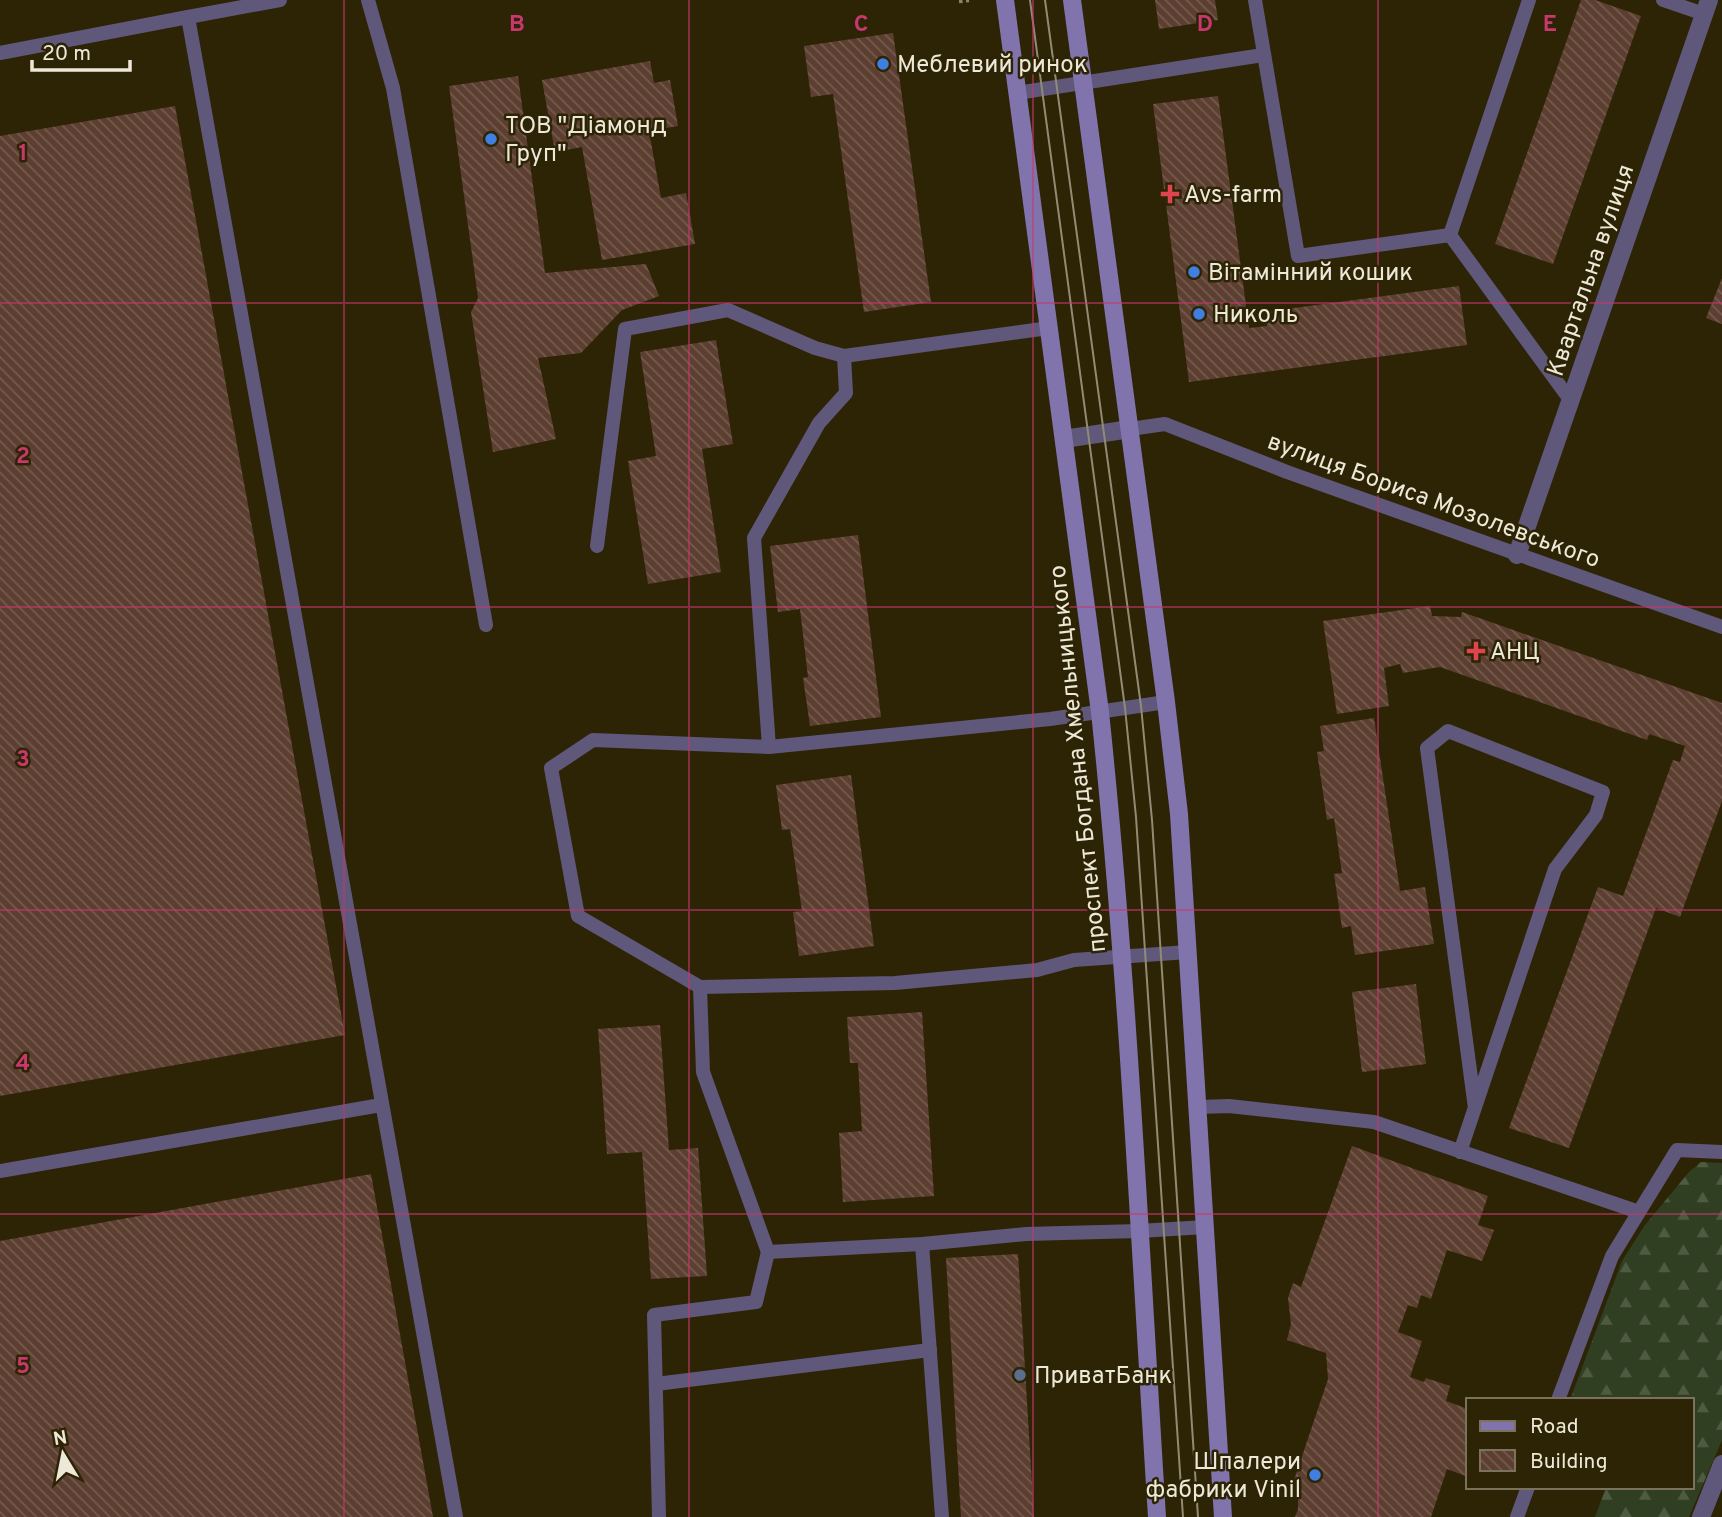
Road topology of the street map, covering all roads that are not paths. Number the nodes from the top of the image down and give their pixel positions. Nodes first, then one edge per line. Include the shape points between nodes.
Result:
1 (280, 0) edge
2 (368, 0) edge
3 (1005, 0) edge
4 (1072, 0) edge
5 (1255, 0) edge
6 (1529, 0) edge
7 (1663, 0) edge
8 (1707, 7) edge
9 (188, 17) junction
10 (0, 52) edge
11 (1263, 55) junction
12 (1083, 83) junction
13 (1017, 93) junction
14 (1450, 234) junction
15 (1049, 328) junction
16 (844, 356) junction
17 (1571, 401) junction
18 (1130, 429) junction
19 (1064, 439) junction
20 (597, 547) dead end
21 (1517, 555) junction
22 (486, 625) dead end
23 (1722, 627) edge
24 (1166, 702) junction
25 (1100, 712) junction
26 (769, 747) junction
27 (1188, 952) junction
28 (1123, 957) junction
29 (700, 987) junction
30 (381, 1104) junction
31 (1198, 1107) junction
32 (1475, 1108) junction
33 (1460, 1152) junction
34 (1722, 1152) edge
35 (0, 1171) edge
36 (1639, 1212) junction
37 (1206, 1227) junction
38 (1139, 1231) junction
39 (922, 1244) junction
40 (768, 1252) junction
41 (930, 1350) junction
42 (656, 1384) junction
43 (1559, 1398) edge
44 (1722, 1464) edge
45 (1527, 1489) edge
46 (456, 1517) edge
47 (659, 1517) edge
48 (942, 1517) edge
49 (1157, 1517) edge
50 (1223, 1517) edge
51 (1517, 1517) edge
52 (1701, 1517) edge

1 - 9 lane
2 - 22 lane via 393,88
3 - 13 main road, проспект Богдана Хмельницького
4 - 12 main road
5 - 11 lane
6 - 14 lane
7 - 8 lane
8 - 17 street, Квартальна вулиця
9 - 10 lane
9 - 30 lane
11 - 12 lane
11 - 14 lane via 1298,256
12 - 13 lane
12 - 18 main road
13 - 15 main road, проспект Богдана Хмельницького
14 - 17 lane
15 - 16 lane
15 - 19 main road, проспект Богдана Хмельницького
16 - 20 lane via 728,310 625,329
16 - 26 lane via 846,393 819,423 754,538
17 - 21 street, Квартальна вулиця
18 - 19 street
18 - 21 lane, вулиця Бориса Мозолевського via 1165,424
18 - 24 main road
19 - 25 main road, проспект Богдана Хмельницького
21 - 23 lane, вулиця Бориса Мозолевського
24 - 25 lane
24 - 27 main road
25 - 26 lane
25 - 28 main road, проспект Богдана Хмельницького
26 - 29 lane via 593,740 551,768 578,916
27 - 28 lane
27 - 31 main road
28 - 29 lane via 895,983
28 - 38 main road, проспект Богдана Хмельницького
29 - 40 lane via 703,1072
30 - 35 lane
30 - 46 lane
31 - 33 lane via 1229,1106 1374,1122
31 - 37 main road
32 - 32 lane via 1555,869 1596,816 1603,792 1448,731 1427,748
32 - 33 lane
33 - 36 lane
34 - 36 lane via 1676,1150
36 - 43 lane via 1612,1256
37 - 38 lane
37 - 50 main road
38 - 39 lane via 1026,1234
38 - 49 main road, проспект Богдана Хмельницького
39 - 40 lane
39 - 41 lane
40 - 42 lane via 756,1302 654,1315
41 - 42 lane
41 - 48 lane
42 - 47 lane
44 - 52 street
45 - 51 lane

